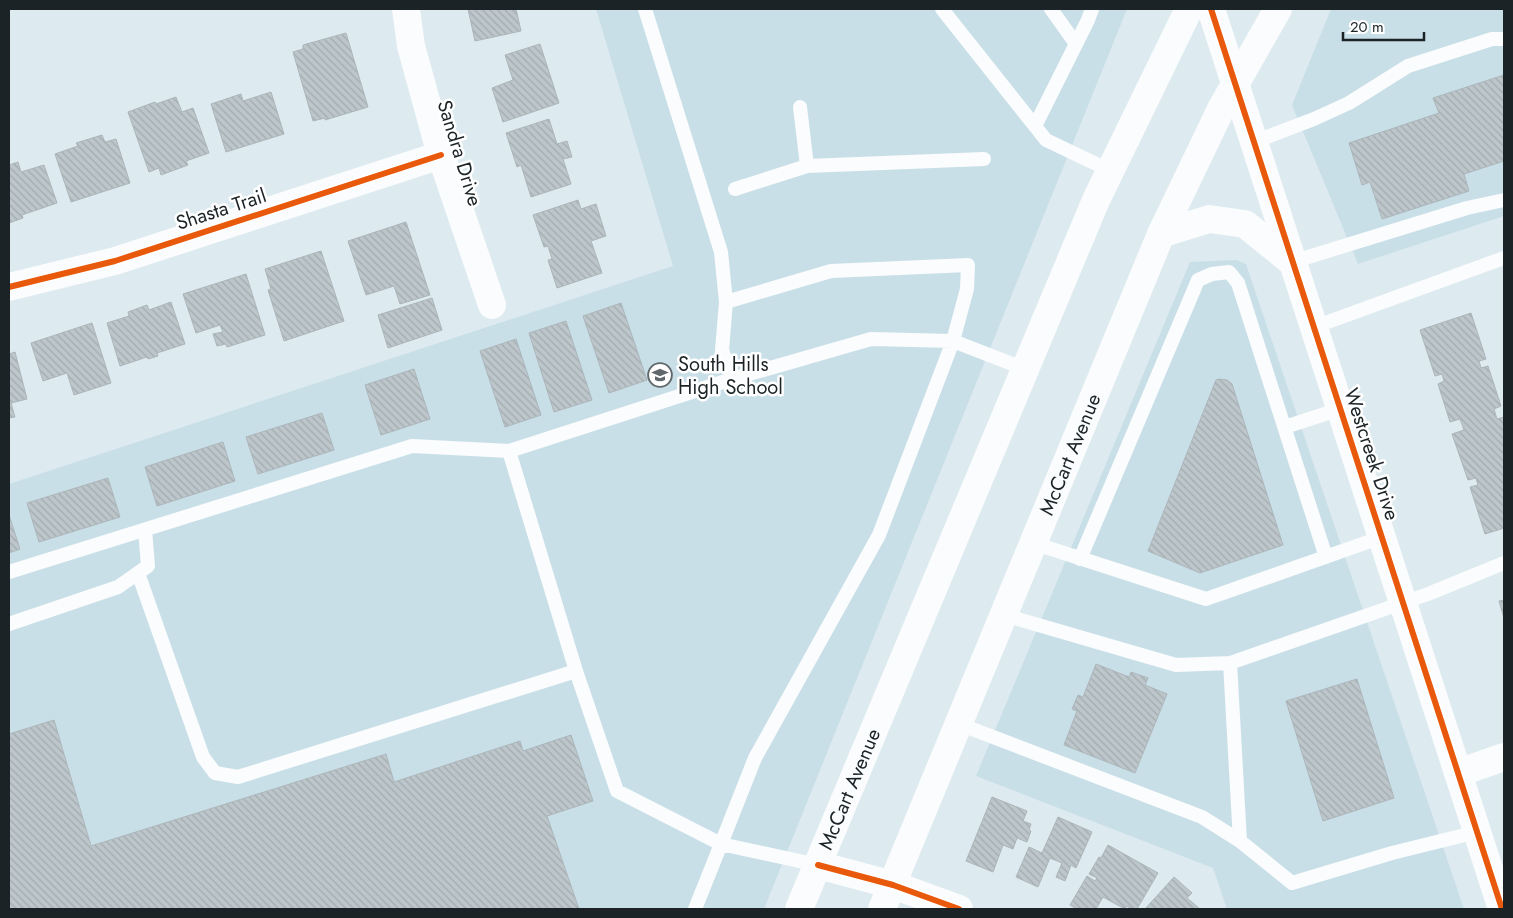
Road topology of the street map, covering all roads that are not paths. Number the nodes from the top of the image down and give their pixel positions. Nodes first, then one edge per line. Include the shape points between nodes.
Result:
1 (406, 9) edge
2 (645, 9) edge
3 (942, 9) edge
4 (1051, 9) edge
5 (1092, 9) edge
6 (1189, 9) edge
7 (1211, 9) edge
8 (1278, 9) edge
9 (1504, 39) edge
10 (1076, 44) junction
11 (1235, 84) junction
12 (800, 106) dead end
13 (1035, 126) junction
14 (1254, 142) junction
15 (441, 155) junction
16 (984, 159) dead end
17 (807, 166) junction
18 (1111, 171) junction
19 (735, 189) dead end
20 (1504, 200) edge
21 (1160, 234) junction
22 (1504, 258) edge
23 (1292, 262) junction
24 (9, 287) edge
25 (726, 302) junction
26 (492, 305) dead end
27 (1314, 326) junction
28 (953, 341) junction
29 (1025, 369) junction
30 (732, 379) junction
31 (1340, 409) junction
32 (1285, 426) junction
33 (509, 452) junction
34 (145, 530) junction
35 (1382, 537) junction
36 (1034, 543) junction
37 (1326, 557) junction
38 (1080, 559) junction
39 (1504, 563) edge
40 (9, 572) edge
41 (138, 573) junction
42 (1403, 602) junction
43 (1004, 615) junction
44 (9, 624) edge
45 (1230, 663) junction
46 (576, 671) junction
47 (959, 724) junction
48 (1504, 757) edge
49 (1458, 773) junction
50 (1477, 832) junction
51 (1240, 841) junction
52 (721, 844) junction
53 (818, 865) junction
54 (888, 897) edge
55 (695, 909) edge
56 (799, 909) edge
57 (959, 909) edge
58 (1502, 909) edge

1 - 15 main road, Sandra Drive via 411,46
2 - 25 lane via 721,252
3 - 13 lane
4 - 10 lane
5 - 10 lane
6 - 18 main road, McCart Avenue
7 - 11 main road, Westcreek Drive
8 - 11 main road, McCart Avenue
9 - 14 lane via 1492,39 1408,66 1349,103
10 - 13 lane
11 - 14 main road, Westcreek Drive
11 - 21 main road, McCart Avenue
12 - 17 lane
13 - 18 lane via 1046,140
14 - 23 main road, Westcreek Drive
15 - 24 main road, Shasta Trail via 115,261
15 - 26 main road, Sandra Drive
16 - 17 lane
17 - 19 lane
18 - 29 main road, McCart Avenue
20 - 23 lane via 1467,208
21 - 23 main road via 1209,219 1245,224
21 - 36 main road, McCart Avenue
22 - 27 lane
23 - 27 main road, Westcreek Drive
25 - 28 lane via 831,271 968,264 967,289
25 - 30 lane via 722,350
27 - 31 main road, Westcreek Drive
28 - 29 lane
28 - 30 lane via 871,339
28 - 52 lane via 879,535 755,758
29 - 53 main road, McCart Avenue
30 - 33 lane
31 - 32 lane
31 - 35 main road, Westcreek Drive
32 - 37 lane
32 - 38 lane via 1238,282 1229,272 1198,280
33 - 34 lane via 412,446
33 - 46 lane
34 - 40 lane
34 - 41 lane via 148,566
35 - 37 lane
35 - 42 main road, Westcreek Drive
36 - 38 lane
36 - 43 main road, McCart Avenue
37 - 38 lane via 1206,599
39 - 42 lane
41 - 44 lane via 118,587
41 - 46 lane via 203,757 215,773 238,777
42 - 45 lane
42 - 49 main road, Westcreek Drive
43 - 45 lane via 1176,665
43 - 47 main road, McCart Avenue
45 - 51 lane
46 - 52 lane via 617,791
47 - 51 lane via 1202,817
47 - 54 main road, McCart Avenue
48 - 49 main road
49 - 50 main road, Westcreek Drive
50 - 51 lane via 1292,883
50 - 58 main road, Westcreek Drive
52 - 53 lane
52 - 55 lane
53 - 54 main road
53 - 56 main road, McCart Avenue
54 - 57 main road

